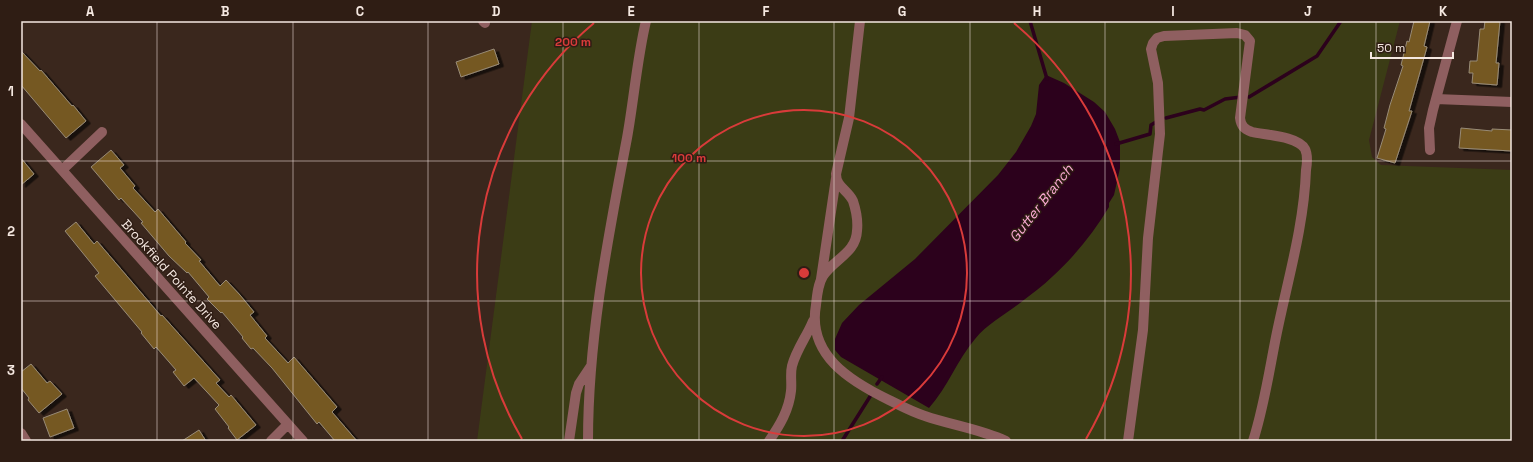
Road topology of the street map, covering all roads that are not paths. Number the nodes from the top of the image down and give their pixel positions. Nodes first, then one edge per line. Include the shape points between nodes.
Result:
1 (860, 21) edge
2 (1457, 21) edge
3 (645, 22) edge
4 (1436, 99) junction
5 (1512, 102) edge
6 (21, 124) edge
7 (102, 132) dead end
8 (1430, 150) dead end
9 (62, 170) junction
10 (836, 178) junction
11 (820, 282) junction
12 (814, 318) junction
13 (592, 364) junction
14 (288, 424) junction
15 (21, 433) edge
16 (26, 441) edge
17 (271, 441) edge
18 (303, 441) edge
19 (569, 441) edge
20 (588, 441) edge
21 (769, 441) edge
22 (1006, 441) edge
23 (1128, 441) edge
24 (1253, 441) edge

1 - 10 street via 849,118
2 - 4 street
3 - 13 street via 632,113 606,250
4 - 5 street
4 - 8 street via 1429,128
6 - 9 street, Brookfield Pointe Drive
7 - 9 street
9 - 14 street, Brookfield Pointe Drive
10 - 11 street
10 - 11 street via 839,186 853,201 857,232 851,248
11 - 12 street
12 - 21 street via 792,366 786,414
12 - 22 street via 816,336 821,346 829,359 852,380 906,409
13 - 19 street via 576,393
13 - 20 street
14 - 17 street
14 - 18 street, Brookfield Pointe Drive
15 - 16 street
23 - 24 street via 1143,330 1148,238 1160,134 1158,83 1151,49 1157,38 1164,36 1237,32 1245,35 1250,41 1241,125 1252,132 1298,142 1306,149 1307,158 1306,193 1294,261 1276,336 1264,403

